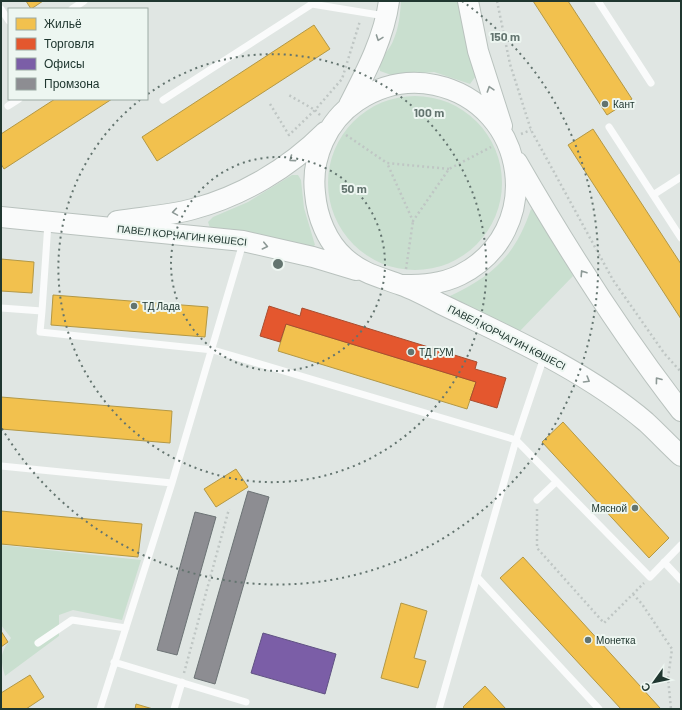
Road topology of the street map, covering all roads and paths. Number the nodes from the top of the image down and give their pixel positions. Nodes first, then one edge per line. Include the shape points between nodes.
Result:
1 (84, 1) edge
2 (468, 1) edge
3 (497, 1) edge
4 (598, 1) edge
5 (312, 2) edge
6 (74, 8) edge
7 (1, 9) edge
8 (388, 9) edge
9 (362, 12) junction
10 (8, 20) edge
11 (651, 83) dead end
12 (287, 94) dead end
13 (17, 100) edge
14 (163, 100) dead end
15 (270, 104) dead end
16 (8, 106) dead end
17 (348, 107) junction
18 (315, 110) junction
19 (332, 125) junction
20 (609, 127) dead end
21 (509, 147) junction
22 (387, 163) junction
23 (681, 176) edge
24 (653, 195) junction
25 (1, 217) edge
26 (413, 221) junction
27 (48, 222) junction
28 (87, 226) junction
29 (681, 238) edge
30 (243, 241) junction
31 (368, 274) junction
32 (403, 285) junction
33 (1, 308) edge
34 (42, 312) junction
35 (212, 350) junction
36 (545, 355) junction
37 (681, 372) edge
38 (681, 411) edge
39 (516, 440) junction
40 (681, 456) edge
41 (1, 466) edge
42 (556, 482) junction
43 (172, 483) junction
44 (537, 500) joint
45 (229, 510) dead end
46 (681, 545) edge
47 (664, 562) junction
48 (477, 576) junction
49 (650, 577) junction
50 (681, 580) edge
51 (633, 594) junction
52 (126, 628) junction
53 (38, 643) dead end
54 (114, 662) junction
55 (182, 682) junction
56 (246, 702) dead end
57 (100, 709) edge
58 (174, 709) edge
59 (439, 709) edge
60 (599, 709) edge
61 (672, 709) edge

1 - 6 lane
21 -> 2 street via 478,51
3 - 37 path via 510,64 531,130 613,280 664,353
4 - 11 lane
5 - 9 lane
5 - 14 lane
7 - 10 lane
8 - 9 lane
8 -> 17 street via 370,65
9 - 18 path via 342,79
12 - 18 path
13 - 16 lane
15 - 18 path via 289,135
17 - 19 street
17 - 21 street via 370,92 395,84 422,82 448,88 472,100 492,117
18 - 19 path
19 - 22 path
19 -> 28 street, ПАВЕЛ КОРЧАГИН КӨШЕСІ via 315,142 266,178 229,198 191,210
19 - 31 street via 319,151 313,179 316,208 327,234 344,257
20 - 24 lane
21 - 32 street via 517,183 513,212 502,238 483,260 459,276 432,284
38 -> 21 street via 626,338 574,260
22 - 26 path
22 - 26 path via 449,169
23 - 24 lane
24 - 29 lane
25 - 27 street, ПАВЕЛ КОРЧАГИН КӨШЕСІ
26 - 32 path
27 - 28 street, ПАВЕЛ КОРЧАГИН КӨШЕСІ
27 - 34 lane
28 - 30 street, ПАВЕЛ КОРЧАГИН КӨШЕСІ
30 -> 31 street, ПАВЕЛ КОРЧАГИН КӨШЕСІ via 313,256
30 - 35 lane
31 - 32 street, ПАВЕЛ КОРЧАГИН КӨШЕСІ
32 - 36 street, ПАВЕЛ КОРЧАГИН КӨШЕСІ
33 - 34 lane
34 - 35 lane via 40,332
35 - 39 lane
35 - 43 lane
36 - 39 lane
36 -> 40 street, ПАВЕЛ КОРЧАГИН КӨШЕСІ via 604,391 646,422
39 - 42 lane
39 - 48 lane
41 - 43 lane
42 - 44 lane
42 - 49 lane
43 - 52 lane
44 - 51 path via 537,548 604,623
45 - 55 path
46 - 47 lane
47 - 49 lane
47 - 50 lane
48 - 59 lane
48 - 60 lane
49 - 51 path
51 - 61 path via 672,650 668,678
52 - 53 lane via 72,620
52 - 54 lane
54 - 55 lane
54 - 57 lane
55 - 56 lane
55 - 58 lane

